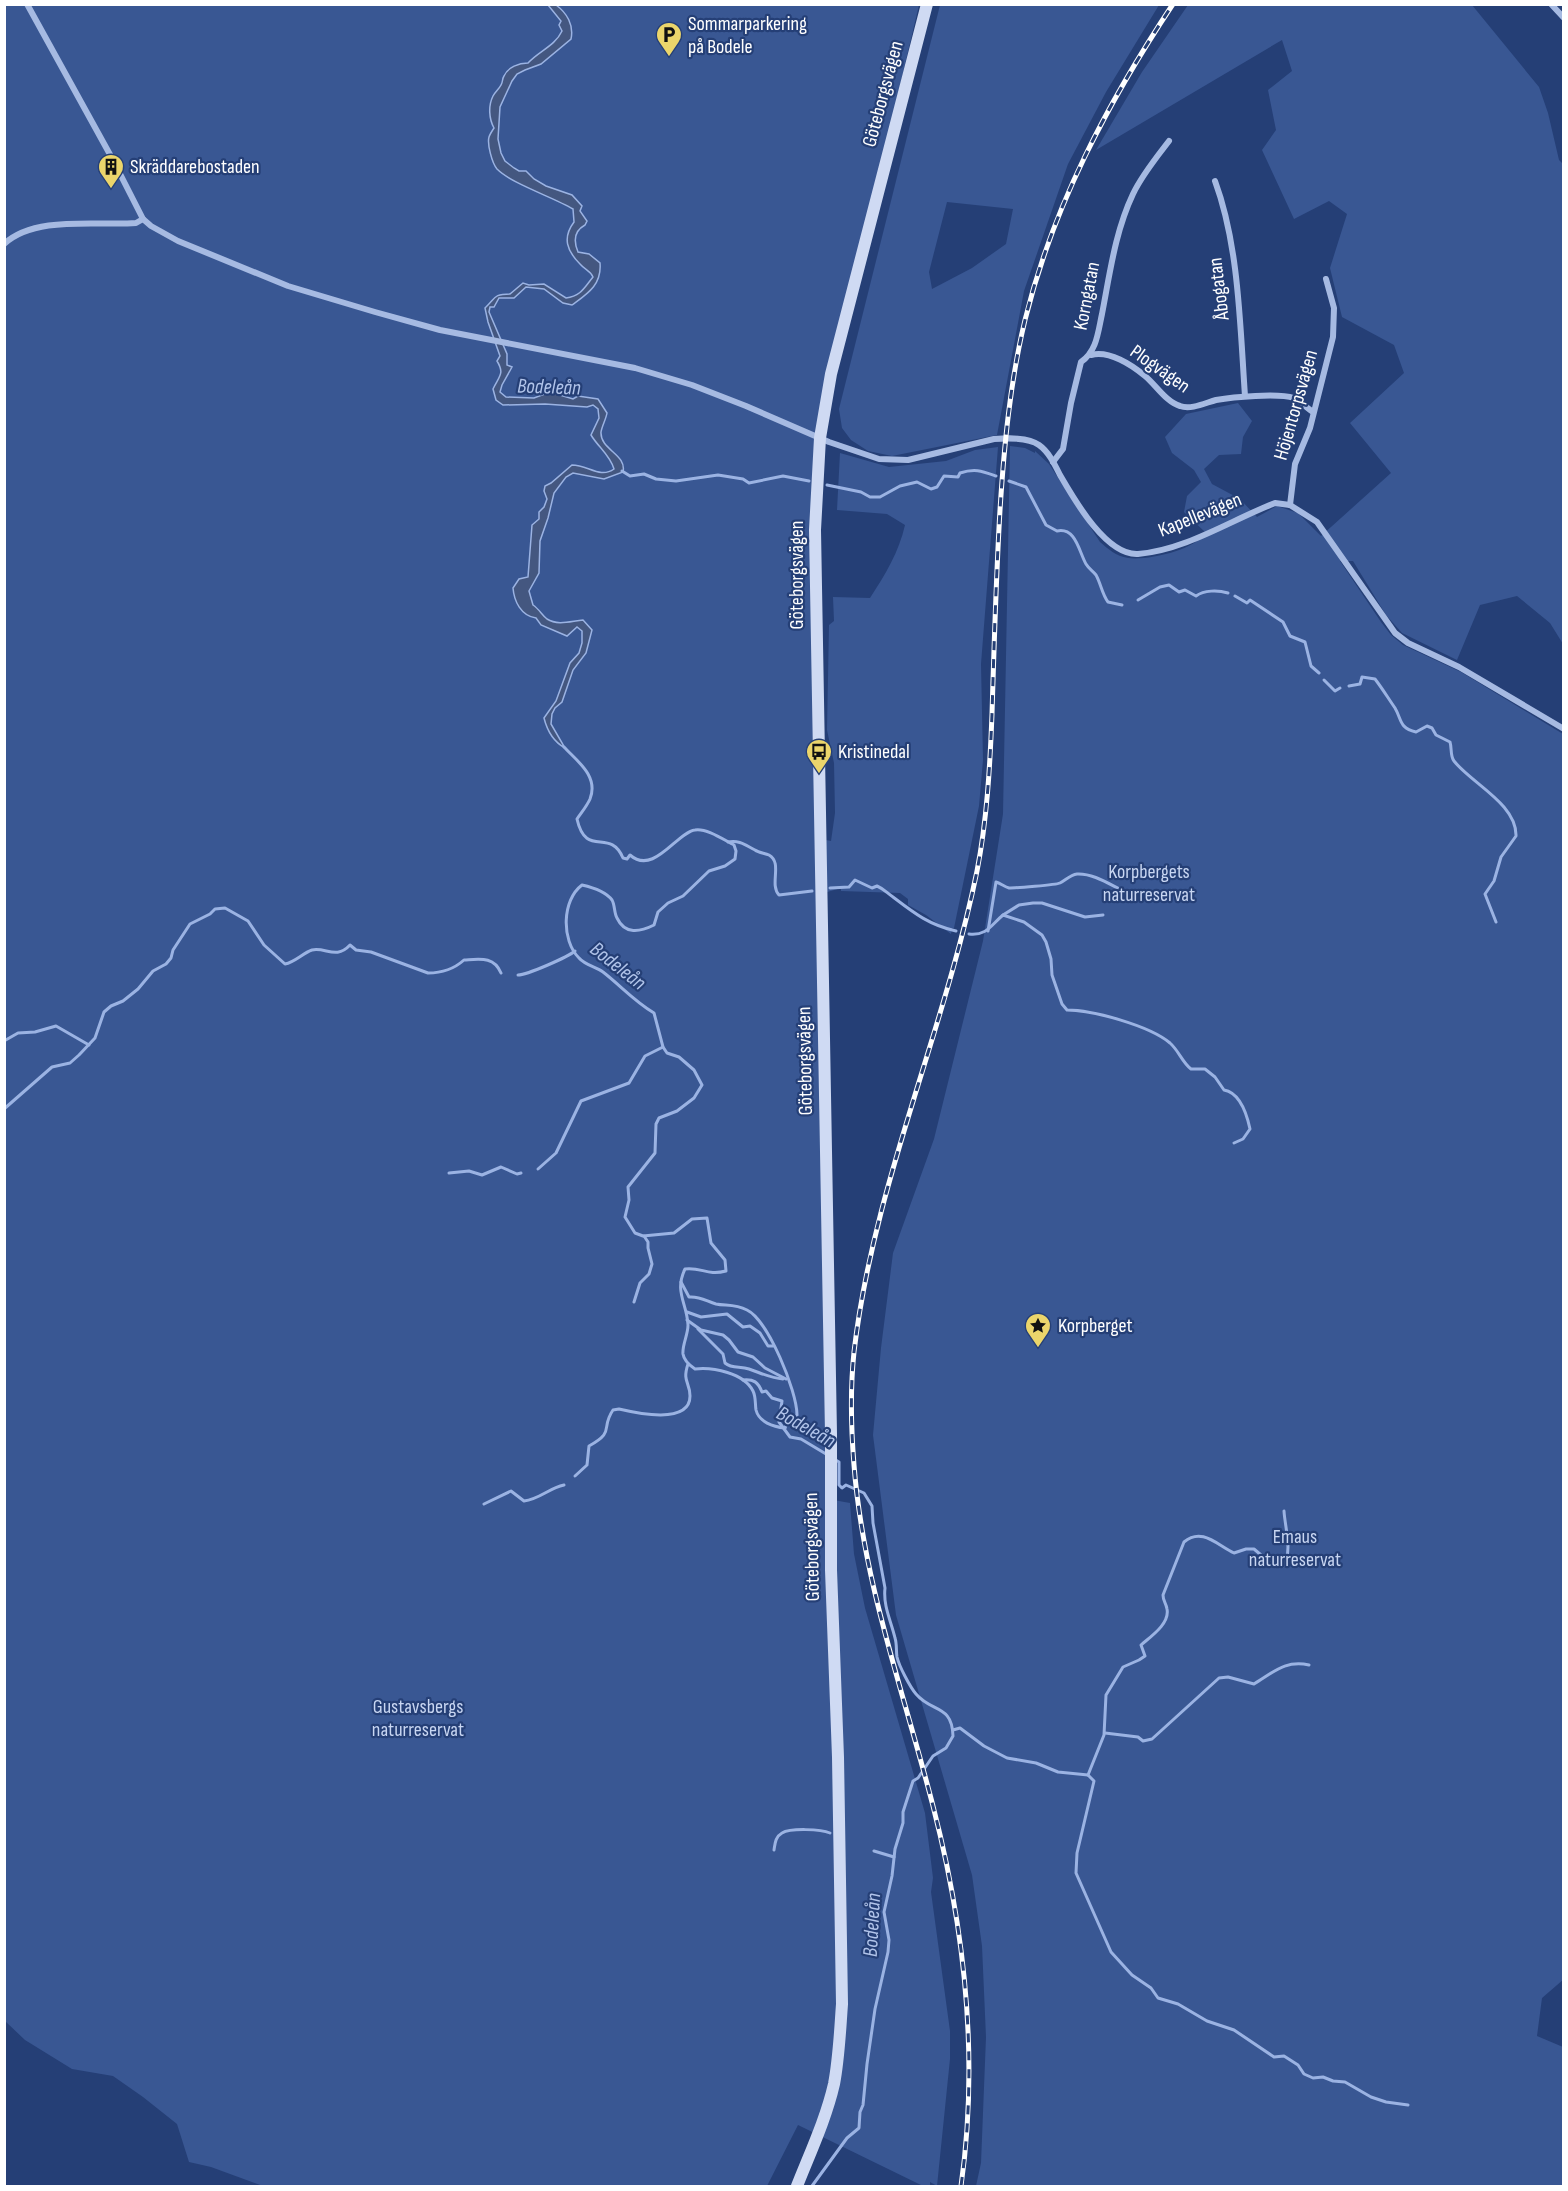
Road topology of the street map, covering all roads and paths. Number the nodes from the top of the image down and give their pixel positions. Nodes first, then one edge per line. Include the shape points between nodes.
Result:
1 (27, 4) edge
2 (927, 4) edge
3 (1551, 4) edge
4 (1563, 18) edge
5 (1169, 141) dead end
6 (1215, 181) dead end
7 (143, 219) junction
8 (4, 244) edge
9 (1326, 279) dead end
10 (1091, 355) junction
11 (1245, 396) junction
12 (1313, 412) junction
13 (820, 438) junction
14 (1053, 462) junction
15 (1290, 505) junction
16 (1563, 729) edge
17 (797, 2187) edge

1 - 7 street
2 - 13 street, Göteborgsvägen via 831,374
3 - 4 street
5 - 10 street, Korngatan via 1133,193 1123,218
6 - 11 street, Åbogatan via 1237,288
7 - 8 street via 136,224 29,229
7 - 13 street, Kapellevägen via 178,241 288,286 440,330 634,368 692,385
9 - 12 street, Höjentorpsvägen via 1334,308 1333,337
10 - 11 street, Plogvägen via 1106,354 1126,363 1179,406
10 - 14 street, Korngatan via 1082,362 1064,449
11 - 12 street, Plogvägen via 1294,398
12 - 15 street, Höjentorpsvägen via 1295,464
13 - 14 street, Kapellevägen via 891,461 1006,438 1040,446
13 - 17 street, Göteborgsvägen via 816,603 842,2004 834,2085
14 - 15 street, Kapellevägen via 1091,522 1109,542 1135,554 1161,550 1275,503
15 - 16 street via 1317,522 1395,633

